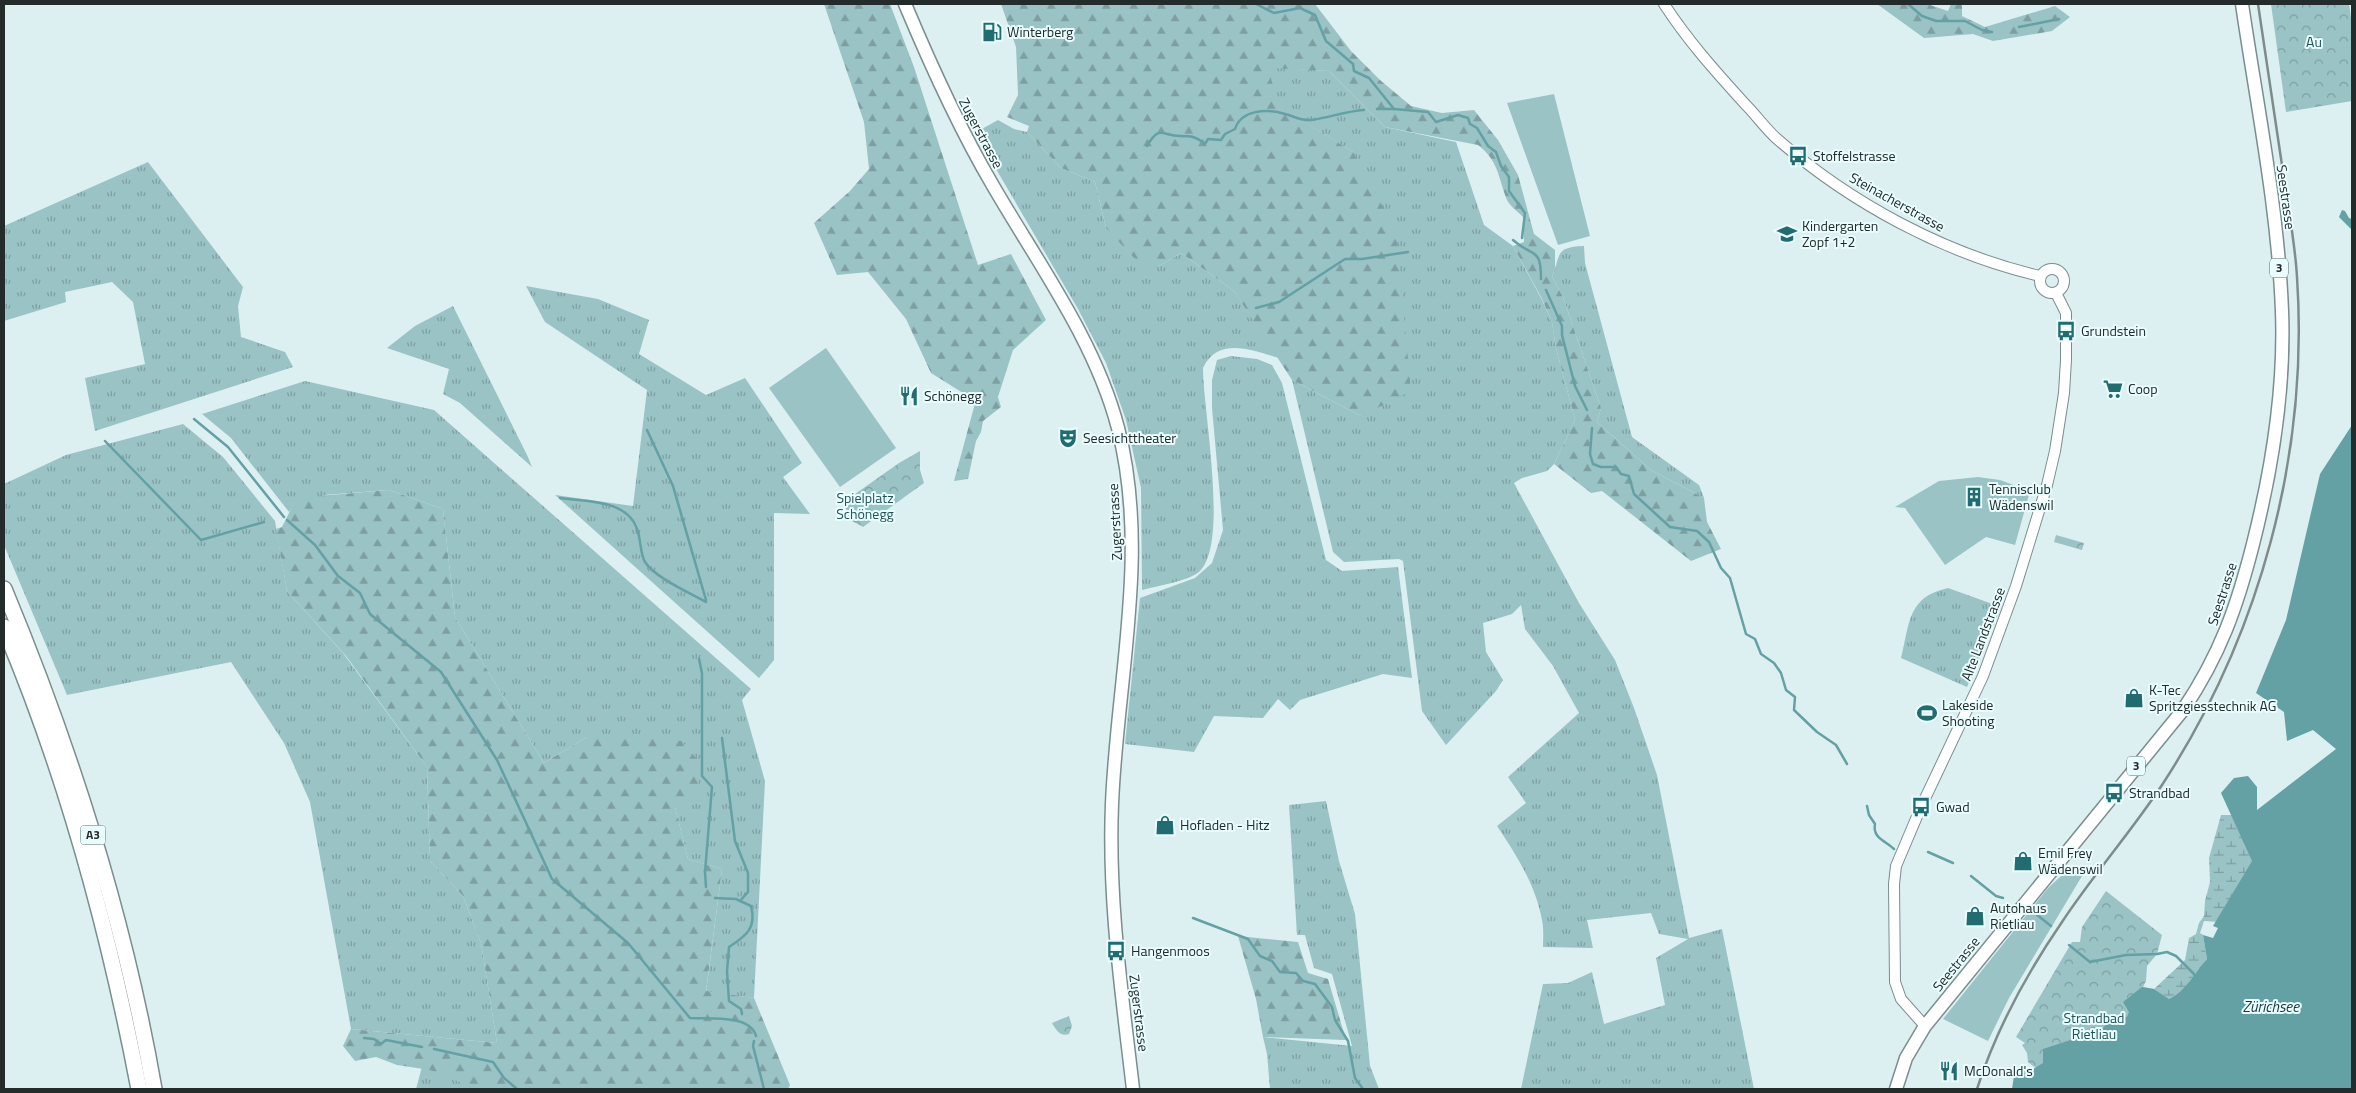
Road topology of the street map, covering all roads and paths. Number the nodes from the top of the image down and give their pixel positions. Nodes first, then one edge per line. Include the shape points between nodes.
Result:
1 (905, 4) edge
2 (1664, 4) edge
3 (2242, 4) edge
4 (2040, 276) junction
5 (2056, 293) junction
6 (4, 589) edge
7 (4, 627) edge
8 (1925, 1026) junction
9 (139, 1089) edge
10 (154, 1089) edge
11 (1133, 1089) edge
12 (1896, 1089) edge

1 - 11 main road, Zugerstrasse via 949,105 990,182 1068,313 1094,365 1121,442 1130,488 1133,547 1130,617 1113,775 1111,870 1113,926
2 - 4 street, Steinacherstrasse via 1710,66 1769,130 1825,176 1875,208 1935,240 2002,266
3 - 8 main road, Seestrasse / 3 via 2277,240 2282,312 2281,371 2274,438 2261,511 2243,580 2219,648 2183,710
4 - 5 street via 2042,289 2050,294
4 - 5 street via 2051,269 2060,272 2064,278 2063,285
5 - 8 street, Alte Landstrasse via 2066,314 2066,360 2058,432 2046,486 2016,586 1983,676 1896,866 1895,982 1901,999
6 - 10 highway, A3 via 55,718 95,841 126,955
7 - 9 highway, A3 via 41,723 80,844 113,965
8 - 12 main road, Seestrasse / 3 via 1906,1058

